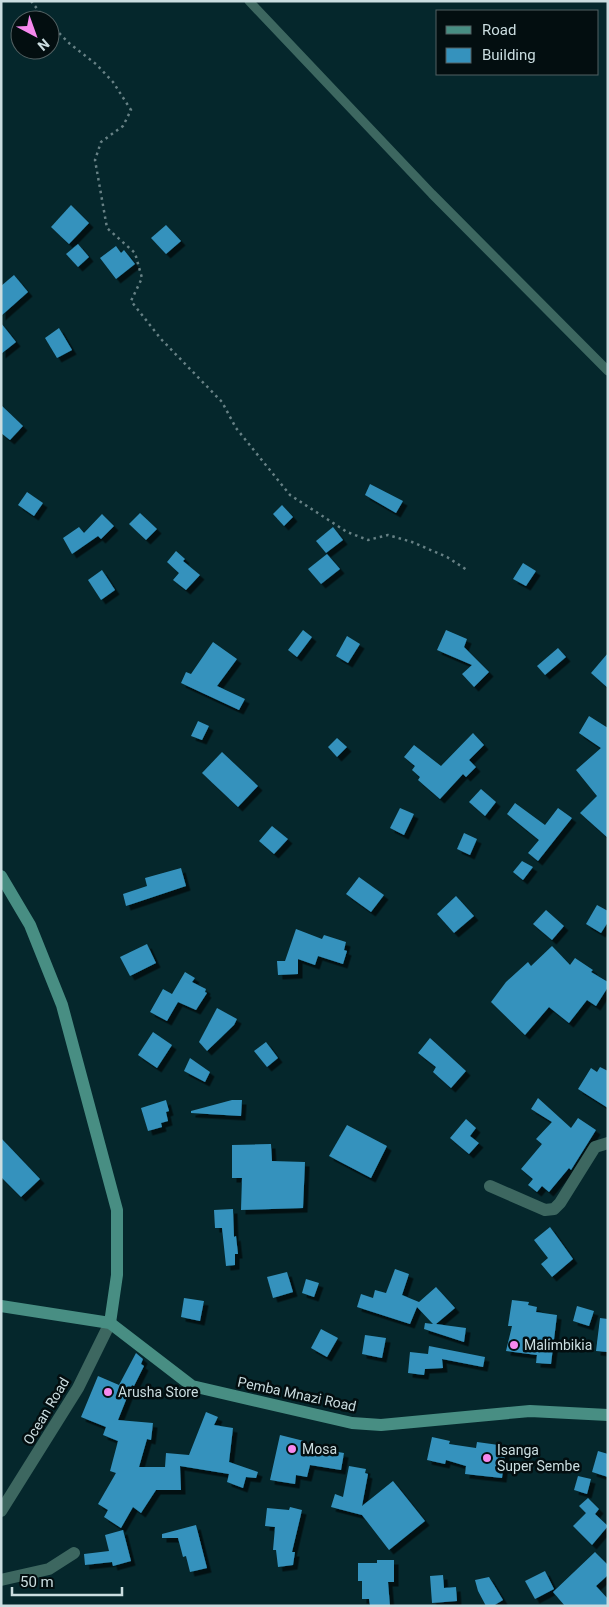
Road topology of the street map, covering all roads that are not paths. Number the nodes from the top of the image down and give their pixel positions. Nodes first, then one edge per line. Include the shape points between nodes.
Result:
1 (249, 1) edge
2 (608, 371) edge
3 (1, 876) edge
4 (608, 1143) edge
5 (490, 1186) dead end
6 (1, 1306) edge
7 (110, 1323) junction
8 (608, 1416) edge
9 (1, 1511) edge
10 (74, 1553) dead end
11 (1, 1580) edge

1 - 2 lane via 432,194
3 - 7 main road via 30,925 62,1005 117,1210 117,1275
4 - 5 street via 595,1148 554,1209 545,1210
6 - 7 main road, Pemba Mnazi Road
7 - 8 main road, Pemba Mnazi Road via 192,1386 352,1423 381,1425 530,1411
7 - 9 street, Ocean Road via 78,1388
10 - 11 street via 49,1569

